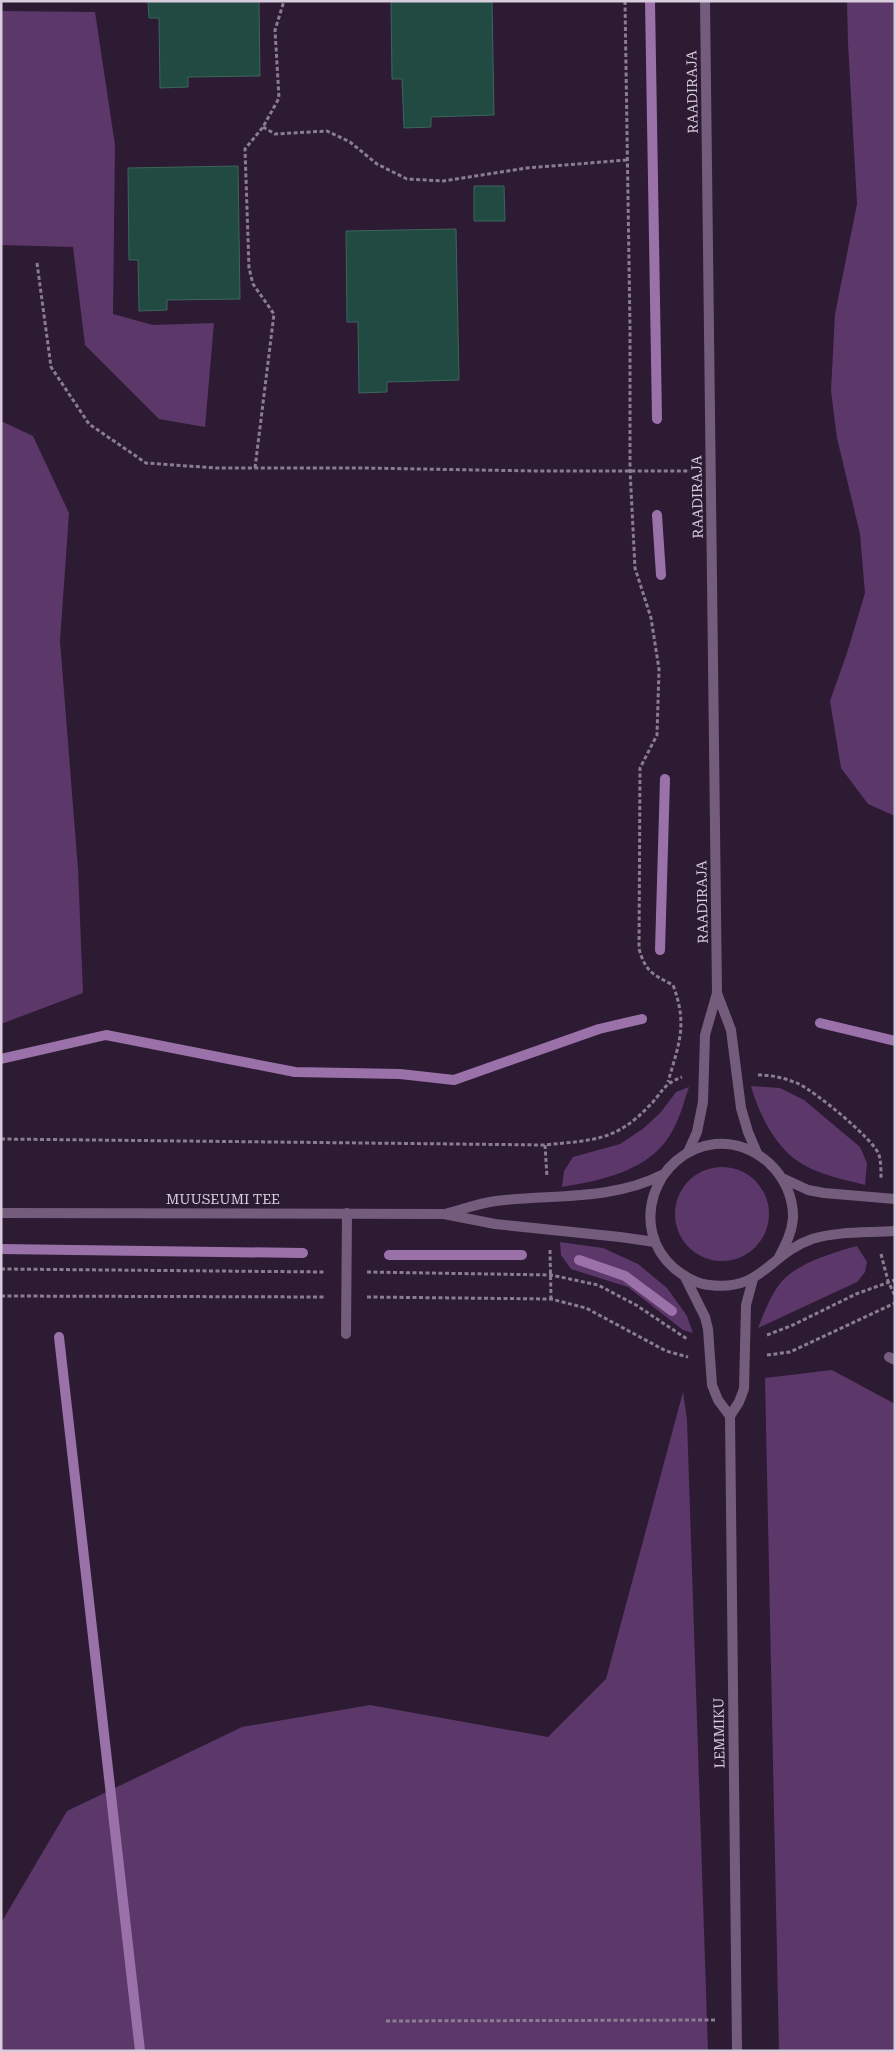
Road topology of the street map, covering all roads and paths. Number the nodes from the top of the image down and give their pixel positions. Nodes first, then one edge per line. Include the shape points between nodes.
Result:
1 (284, 1) edge
2 (625, 1) edge
3 (705, 1) edge
4 (263, 127) junction
5 (627, 160) junction
6 (37, 263) dead end
7 (255, 468) junction
8 (630, 470) junction
9 (710, 471) junction
10 (717, 993) junction
11 (688, 1074) dead end
12 (756, 1075) dead end
13 (668, 1082) junction
14 (1, 1138) edge
15 (688, 1152) junction
16 (757, 1153) junction
17 (662, 1176) junction
18 (782, 1178) junction
19 (881, 1183) dead end
20 (895, 1199) edge
21 (1, 1213) edge
22 (347, 1213) junction
23 (444, 1214) junction
24 (895, 1231) edge
25 (655, 1242) junction
26 (879, 1248) dead end
27 (779, 1257) junction
28 (551, 1275) dead end
29 (685, 1277) junction
30 (753, 1279) junction
31 (895, 1280) edge
32 (888, 1281) junction
33 (895, 1296) edge
34 (551, 1300) dead end
35 (895, 1303) edge
36 (346, 1334) dead end
37 (760, 1338) dead end
38 (761, 1356) dead end
39 (730, 1416) junction
40 (736, 2020) junction
41 (386, 2021) dead end
42 (736, 2051) edge

1 - 4 path via 275,30 279,98
2 - 5 path
3 - 9 street, RAADIRAJA
4 - 5 path via 275,134 327,131 350,142 377,164 407,179 443,181 527,168
4 - 7 path via 246,149 249,268 253,284 274,314
5 - 8 path
6 - 7 path via 51,367 89,424 146,463
7 - 8 path
8 - 9 path
8 - 13 path via 635,568 651,618 659,669 657,735 640,768 640,949 644,965 652,974 674,985 681,1006 681,1033
9 - 10 street, RAADIRAJA
10 - 15 street, RAADIRAJA via 705,1035 703,1102 697,1132
10 - 16 street, RAADIRAJA via 731,1030 741,1108
11 - 13 path
12 - 19 path via 773,1075 800,1085 863,1133 879,1155
13 - 14 path via 627,1126 597,1140 545,1145
15 - 16 street, MUUSEUMI TEE via 722,1144 740,1146
15 - 17 street, MUUSEUMI TEE via 673,1162
16 - 18 street, MUUSEUMI TEE
17 - 23 street, MUUSEUMI TEE via 632,1188 606,1193 496,1201
17 - 25 street, MUUSEUMI TEE via 652,1197 650,1220
18 - 20 street, MUUSEUMI TEE via 808,1190 824,1193
18 - 27 street, MUUSEUMI TEE via 790,1197 793,1218 789,1238
21 - 22 street, MUUSEUMI TEE
22 - 23 street, MUUSEUMI TEE
22 - 36 street
23 - 25 street, MUUSEUMI TEE via 495,1224
24 - 27 street, MUUSEUMI TEE via 813,1239
25 - 29 street, MUUSEUMI TEE via 667,1262
26 - 32 path
27 - 30 street, MUUSEUMI TEE
28 - 34 path
29 - 30 street, MUUSEUMI TEE via 707,1285 730,1286
29 - 39 street via 708,1329 712,1385
30 - 39 street, LEMMIKU via 746,1305 744,1389
31 - 32 path
32 - 33 path
32 - 37 path
35 - 38 path via 790,1352
39 - 40 street, LEMMIKU
40 - 41 path
40 - 42 street, LEMMIKU

